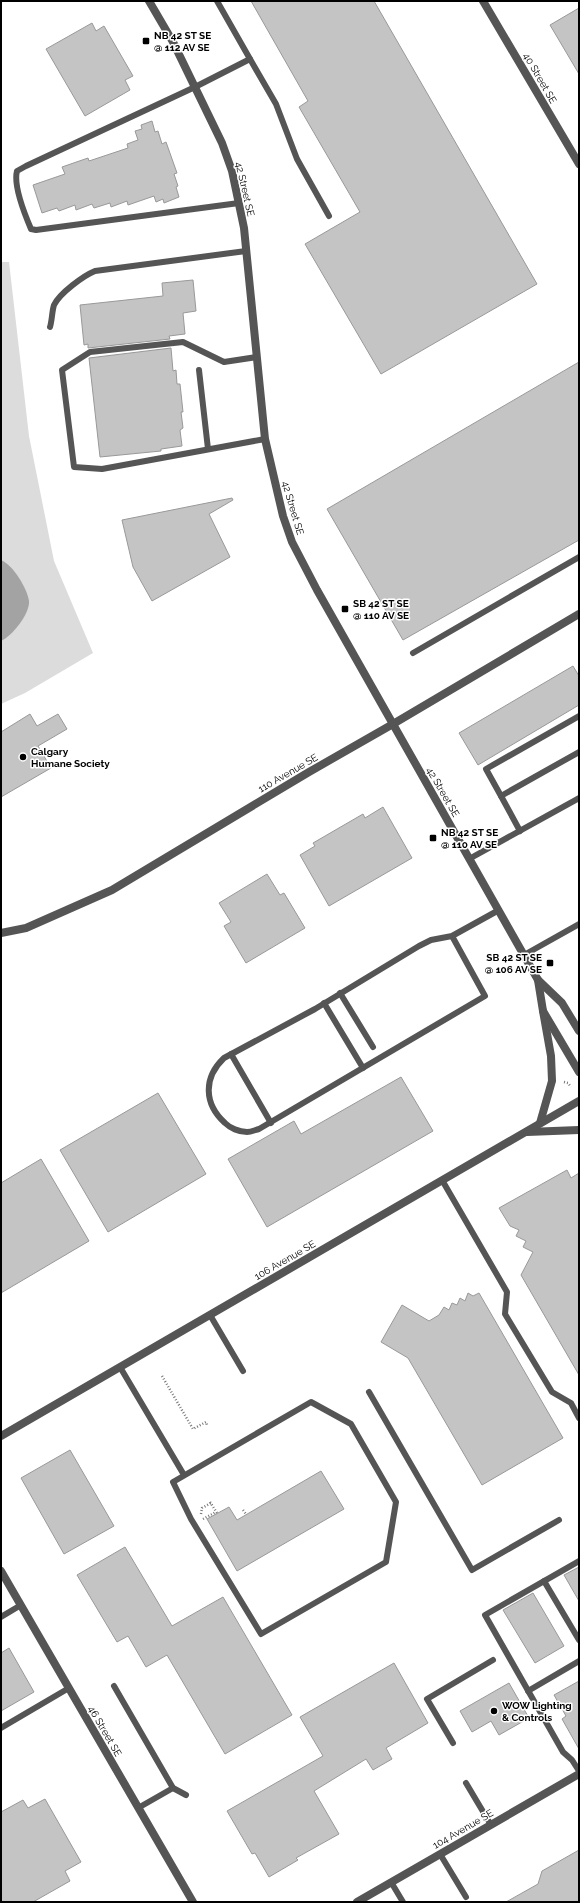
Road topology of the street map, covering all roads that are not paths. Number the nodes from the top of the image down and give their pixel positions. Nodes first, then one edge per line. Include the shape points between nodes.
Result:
1 (148, 1) edge
2 (217, 1) edge
3 (483, 1) edge
4 (250, 59) junction
5 (195, 87) junction
6 (578, 161) edge
7 (239, 204) junction
8 (329, 216) dead end
9 (246, 251) junction
10 (50, 327) dead end
11 (257, 357) junction
12 (199, 370) dead end
13 (265, 439) junction
14 (208, 449) junction
15 (579, 557) edge
16 (579, 614) edge
17 (413, 653) dead end
18 (579, 716) edge
19 (393, 724) junction
20 (579, 752) edge
21 (501, 796) junction
22 (579, 798) edge
23 (520, 831) junction
24 (469, 859) junction
25 (499, 910) junction
26 (579, 924) edge
27 (1, 933) edge
28 (452, 936) junction
29 (524, 955) junction
30 (538, 980) junction
31 (340, 993) junction
32 (324, 1003) junction
33 (543, 1011) junction
34 (579, 1031) edge
35 (373, 1047) dead end
36 (231, 1054) junction
37 (364, 1068) junction
38 (579, 1072) edge
39 (579, 1101) edge
40 (271, 1123) junction
41 (540, 1123) junction
42 (579, 1130) edge
43 (524, 1132) junction
44 (442, 1180) junction
45 (210, 1315) junction
46 (120, 1367) junction
47 (243, 1371) dead end
48 (368, 1392) dead end
49 (579, 1418) edge
50 (1, 1436) edge
51 (184, 1475) junction
52 (559, 1520) dead end
53 (579, 1561) edge
54 (1, 1571) edge
55 (544, 1581) junction
56 (21, 1605) junction
57 (1, 1617) edge
58 (579, 1640) edge
59 (493, 1660) dead end
60 (579, 1661) edge
61 (114, 1686) dead end
62 (69, 1688) junction
63 (528, 1691) junction
64 (1, 1728) edge
65 (453, 1743) dead end
66 (579, 1772) edge
67 (466, 1783) dead end
68 (173, 1788) junction
69 (186, 1795) dead end
70 (138, 1808) junction
71 (491, 1825) junction
72 (440, 1854) junction
73 (391, 1882) junction
74 (466, 1897) dead end
75 (192, 1902) edge
76 (357, 1902) edge
77 (403, 1902) edge

1 - 5 street, 42 Street SE
2 - 4 lane
3 - 6 street, 40 Street SE
4 - 5 lane
4 - 8 lane via 276,104 297,158
5 - 7 street, 42 Street SE via 222,143 232,171
5 - 7 lane via 17,172 15,180 28,222 31,229 36,230
7 - 9 street, 42 Street SE
9 - 10 lane via 95,271 72,286 55,305
9 - 11 street, 42 Street SE
11 - 13 street, 42 Street SE
11 - 14 lane via 224,362 183,342 90,352 62,370 74,467 102,469
12 - 14 lane
13 - 14 lane
13 - 19 street, 42 Street SE via 283,516 292,542
15 - 17 lane
16 - 19 street, 110 Avenue SE
18 - 21 lane via 486,770
19 - 24 street, 42 Street SE
19 - 27 street, 110 Avenue SE via 112,890 26,928
20 - 21 lane
21 - 23 lane
22 - 23 lane
23 - 24 lane
24 - 25 street, 42 Street SE
25 - 28 lane
25 - 29 street, 42 Street SE
26 - 29 lane
28 - 31 lane via 430,940
28 - 37 lane via 485,996
29 - 30 street, 42 Street SE
30 - 33 street, 42 Street SE
30 - 34 street, 42 Street SE via 562,1003
31 - 32 lane
31 - 35 lane
32 - 36 lane
32 - 37 lane
33 - 38 street, 42 Street SE
33 - 41 street via 551,1056 552,1081
36 - 40 lane
36 - 40 lane via 216,1066 210,1080 208,1097 215,1115 230,1128 247,1132
37 - 40 lane
39 - 41 street, 106 Avenue SE
41 - 43 street, 106 Avenue SE
42 - 43 street
43 - 44 street, 106 Avenue SE
44 - 45 street, 106 Avenue SE
44 - 49 lane via 507,1292 506,1314 552,1392 571,1403
45 - 46 street, 106 Avenue SE
45 - 47 lane
46 - 50 street, 106 Avenue SE
46 - 51 lane
48 - 52 lane via 472,1570
51 - 51 lane via 311,1402 351,1424 396,1502 386,1562 261,1634 191,1518 173,1482
53 - 55 lane
54 - 56 street, 46 Street SE
55 - 58 lane
55 - 63 lane via 486,1614
56 - 57 lane
56 - 62 street, 46 Street SE
59 - 65 lane via 427,1699
60 - 63 lane
61 - 68 lane
62 - 64 lane
62 - 70 street, 46 Street SE
63 - 66 lane via 563,1752 572,1760
66 - 71 street, 104 Avenue SE
67 - 71 lane
68 - 69 lane
68 - 70 lane
70 - 75 street, 46 Street SE
71 - 72 street, 104 Avenue SE
72 - 73 street, 104 Avenue SE
72 - 74 lane
73 - 76 street, 104 Avenue SE
73 - 77 lane

